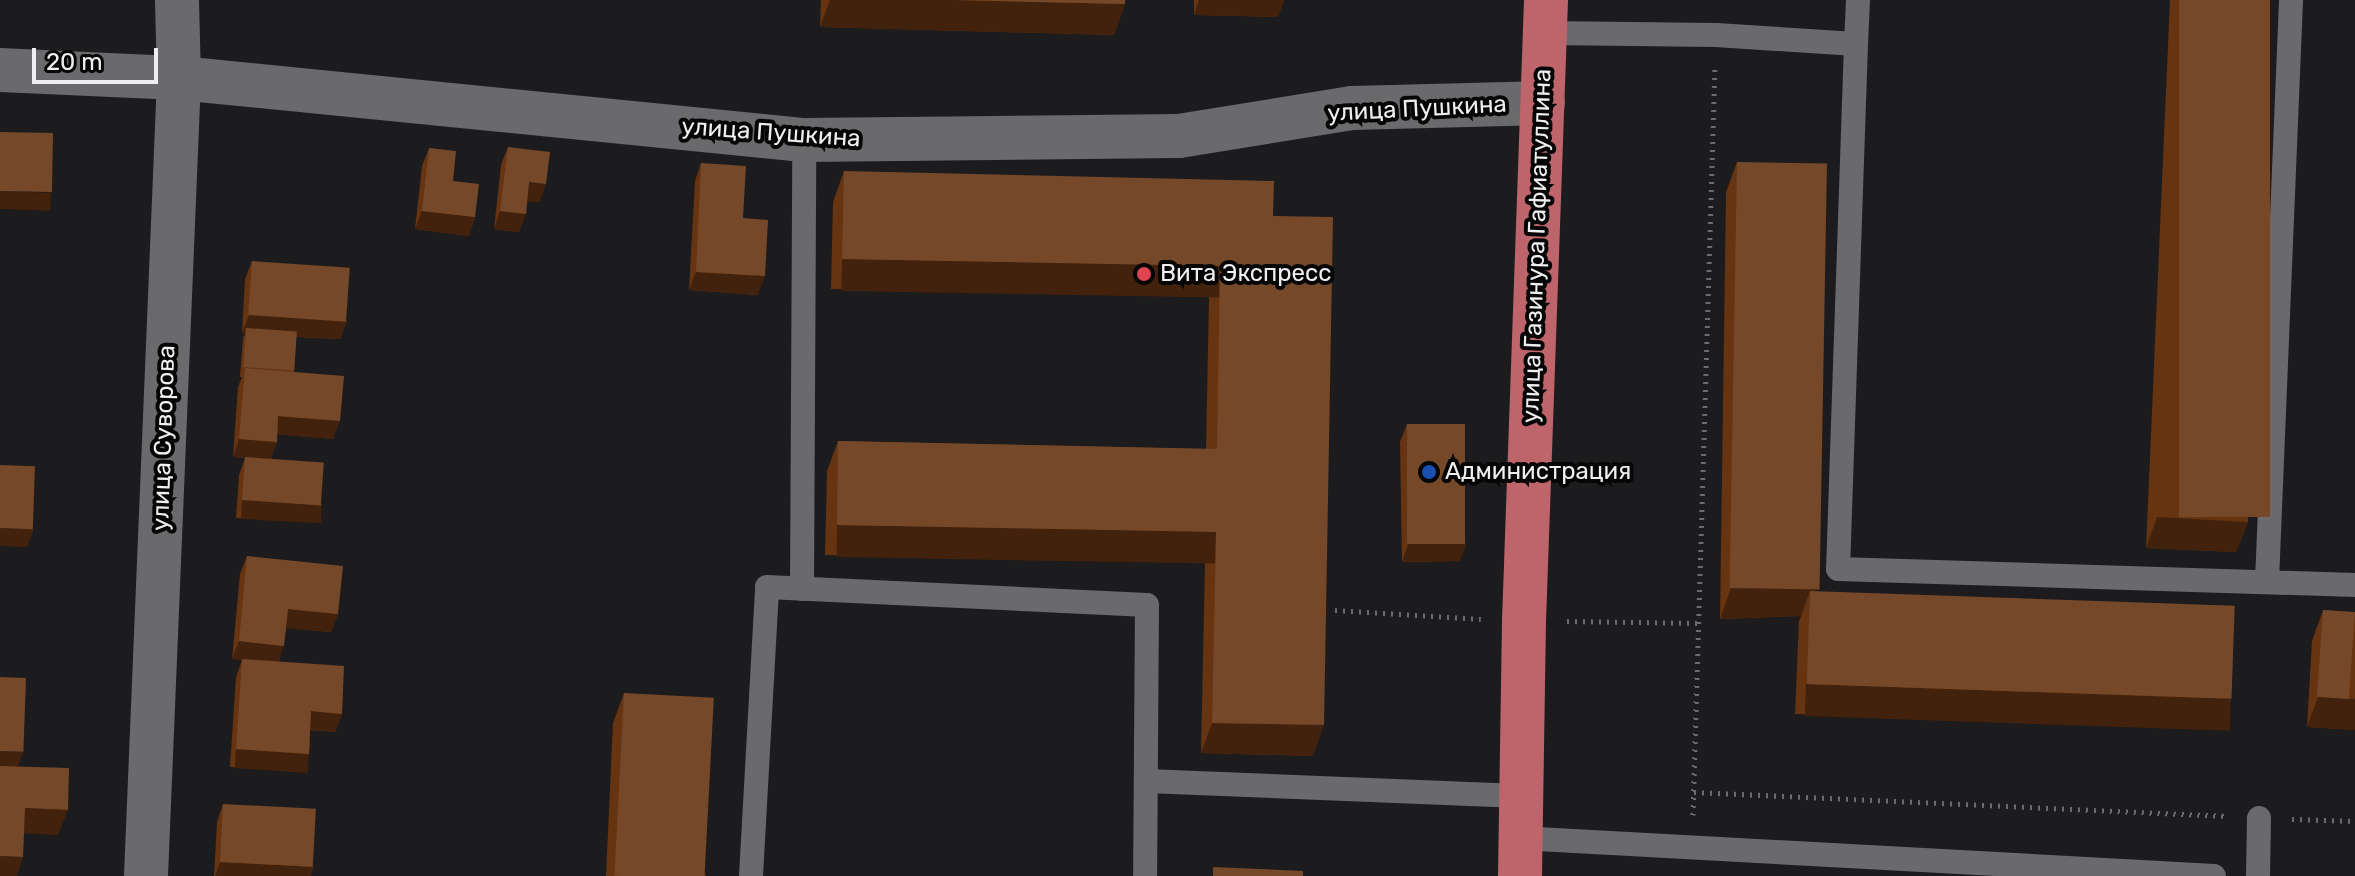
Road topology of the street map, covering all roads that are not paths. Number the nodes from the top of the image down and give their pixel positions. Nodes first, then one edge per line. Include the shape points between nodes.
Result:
1 (177, 0) edge
2 (1858, 0) edge
3 (2291, 0) edge
4 (1546, 16) edge
5 (1856, 44) junction
6 (0, 70) edge
7 (179, 78) junction
8 (1543, 103) junction
9 (804, 140) junction
10 (2267, 581) junction
11 (2355, 585) edge
12 (802, 589) junction
13 (1146, 781) junction
14 (1520, 796) junction
15 (2259, 818) road end
16 (1520, 857) edge
17 (146, 876) edge
18 (751, 876) edge
19 (1145, 876) edge
20 (2214, 876) edge
21 (2258, 876) edge

1 - 7 street, улица Суворова
2 - 5 lane
3 - 10 lane
4 - 5 lane
4 - 8 main road, улица Газинура Гафиатуллина
5 - 10 lane via 1838,569
6 - 7 street, улица Пушкина
7 - 9 street, улица Пушкина
7 - 17 street, улица Суворова
8 - 9 street, улица Пушкина via 1352,108 1179,136
8 - 14 main road, улица Газинура Гафиатуллина
9 - 12 lane
10 - 11 lane
12 - 13 lane via 1147,605
12 - 18 lane via 767,587
13 - 14 lane
13 - 19 lane
14 - 16 main road, улица Газинура Гафиатуллина
15 - 21 lane
16 - 20 lane

